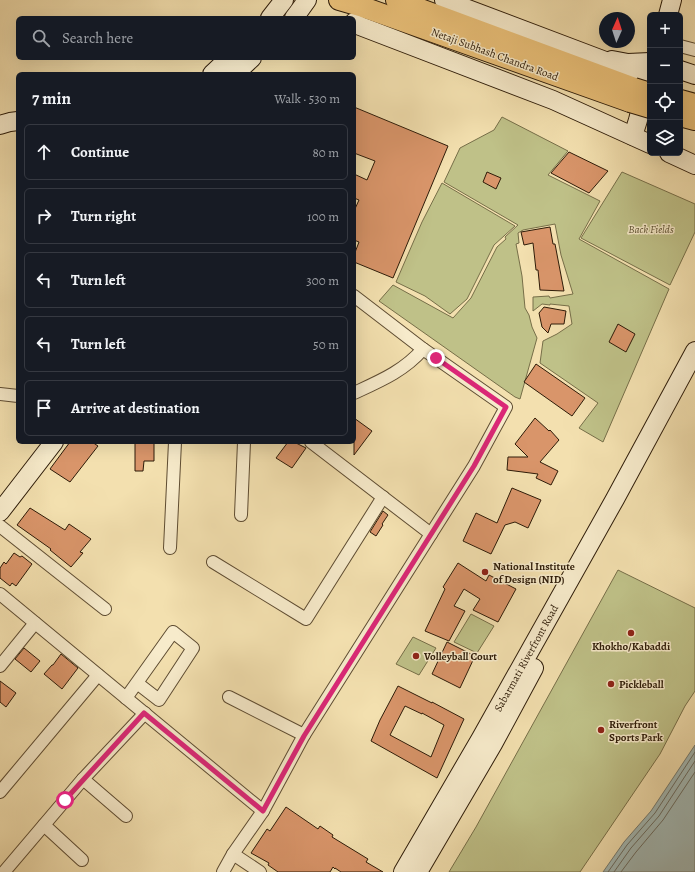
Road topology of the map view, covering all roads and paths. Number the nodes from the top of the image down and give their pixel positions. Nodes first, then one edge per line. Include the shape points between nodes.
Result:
1 (284, 0) edge
2 (307, 0) edge
3 (396, 0) edge
4 (444, 0) edge
5 (672, 0) edge
6 (344, 6) edge
7 (669, 12) edge
8 (272, 16) edge
9 (296, 16) edge
10 (356, 23) edge
11 (683, 47) edge
12 (695, 50) edge
13 (227, 60) edge
14 (250, 60) edge
15 (608, 62) junction
16 (647, 62) edge
17 (647, 68) edge
18 (683, 71) edge
19 (214, 72) edge
20 (237, 72) edge
21 (695, 75) edge
22 (647, 81) edge
23 (638, 94) edge
24 (683, 101) edge
25 (647, 104) edge
26 (695, 104) edge
27 (683, 117) edge
28 (695, 120) edge
29 (16, 121) edge
30 (0, 125) edge
31 (633, 136) junction
32 (647, 143) edge
33 (676, 156) edge
34 (695, 165) edge
35 (356, 298) edge
36 (423, 349) junction
37 (695, 351) edge
38 (695, 377) edge
39 (356, 392) edge
40 (0, 394) edge
41 (16, 396) edge
42 (175, 444) edge
43 (244, 444) edge
44 (314, 444) edge
45 (651, 445) junction
46 (46, 449) edge
47 (383, 497) junction
48 (0, 512) edge
49 (241, 515) dead end
50 (0, 526) edge
51 (431, 534) junction
52 (170, 548) dead end
53 (213, 562) dead end
54 (0, 594) edge
55 (105, 609) dead end
56 (35, 623) junction
57 (0, 666) edge
58 (98, 675) junction
59 (137, 683) junction
60 (229, 697) dead end
61 (126, 698) junction
62 (144, 713) junction
63 (304, 736) junction
64 (84, 779) junction
65 (0, 792) edge
66 (263, 811) junction
67 (126, 816) dead end
68 (44, 825) junction
69 (233, 854) junction
70 (82, 860) dead end
71 (4, 872) edge
72 (223, 872) edge
73 (260, 872) edge
74 (403, 872) edge
75 (418, 872) edge

1 - 8 street
2 - 9 street
3 - 23 main road, Netaji Subhash Chandra Road
4 - 15 street
5 - 7 street
6 - 23 main road, Netaji Subhash Chandra Road via 378,12
10 - 31 street via 553,100
11 - 12 street
13 - 19 street
14 - 20 street
15 - 16 street via 612,60 628,63
15 - 17 street via 610,65 631,70
18 - 21 street
22 - 31 street
23 - 25 main road, Netaji Subhash Chandra Road, bridge
24 - 26 main road
27 - 28 main road
29 - 30 street
31 - 32 street
33 - 34 street
35 - 36 street
36 - 39 street via 413,360 382,381
36 - 51 street via 506,407 474,466
37 - 45 street
38 - 45 street
40 - 41 street
42 - 52 street
43 - 49 street
44 - 47 street
45 - 74 street, Sabarmati Riverfront Road via 611,506
45 - 75 street, Sabarmati Riverfront Road via 493,744
46 - 48 street
47 - 51 street
47 - 53 street via 306,619
50 - 55 street
51 - 63 street
54 - 56 street
56 - 57 street
56 - 58 street
58 - 61 street
58 - 65 street
59 - 59 street via 173,632 194,648 159,700
59 - 61 street
60 - 63 street
61 - 62 street
62 - 64 street
62 - 66 street
63 - 66 street
64 - 67 street
64 - 68 street
66 - 69 street
68 - 70 street
68 - 71 street
69 - 72 street
69 - 73 street

